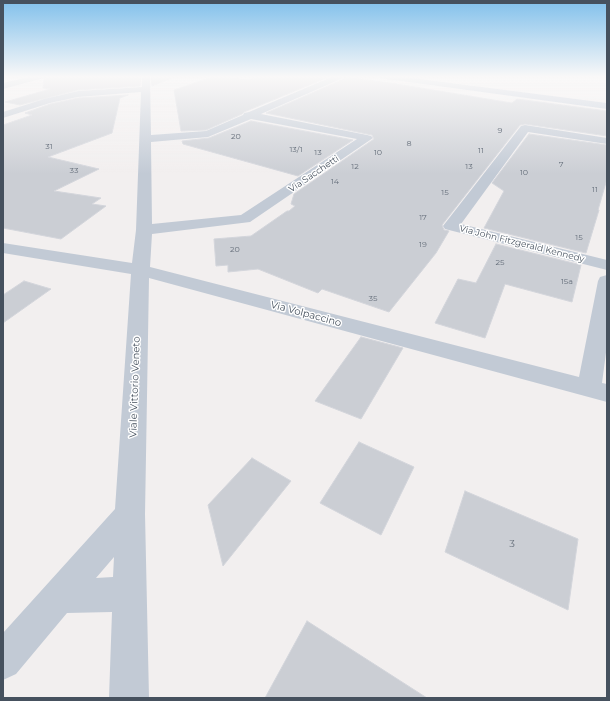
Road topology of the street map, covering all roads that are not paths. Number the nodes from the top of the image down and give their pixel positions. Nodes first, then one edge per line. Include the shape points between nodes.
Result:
1 (24, 109) edge
2 (145, 109) edge
3 (263, 109) edge
4 (3, 115) edge
5 (248, 115) junction
6 (144, 139) junction
7 (607, 141) edge
8 (144, 230) junction
9 (3, 248) edge
10 (607, 265) edge
11 (140, 270) junction
12 (607, 281) edge
13 (598, 390) edge
14 (130, 514) junction
15 (130, 594) junction
16 (59, 596) junction
17 (3, 661) edge
18 (129, 698) edge

1 - 4 street
2 - 6 street, Viale Vittorio Veneto
3 - 5 street
5 - 6 street via 208,134
5 - 8 street, Via Sacchetti via 367,138 245,219
6 - 8 street, Viale Vittorio Veneto
7 - 10 street, Via John Fitzgerald Kennedy via 525,128 451,226
8 - 11 street, Viale Vittorio Veneto
9 - 11 street, Via Volpaccino
11 - 13 street, Via Volpaccino
11 - 14 street, Viale Vittorio Veneto
12 - 13 street
14 - 15 street, Viale Vittorio Veneto
14 - 16 street
15 - 16 street
15 - 18 street, Viale Vittorio Veneto
16 - 17 street

